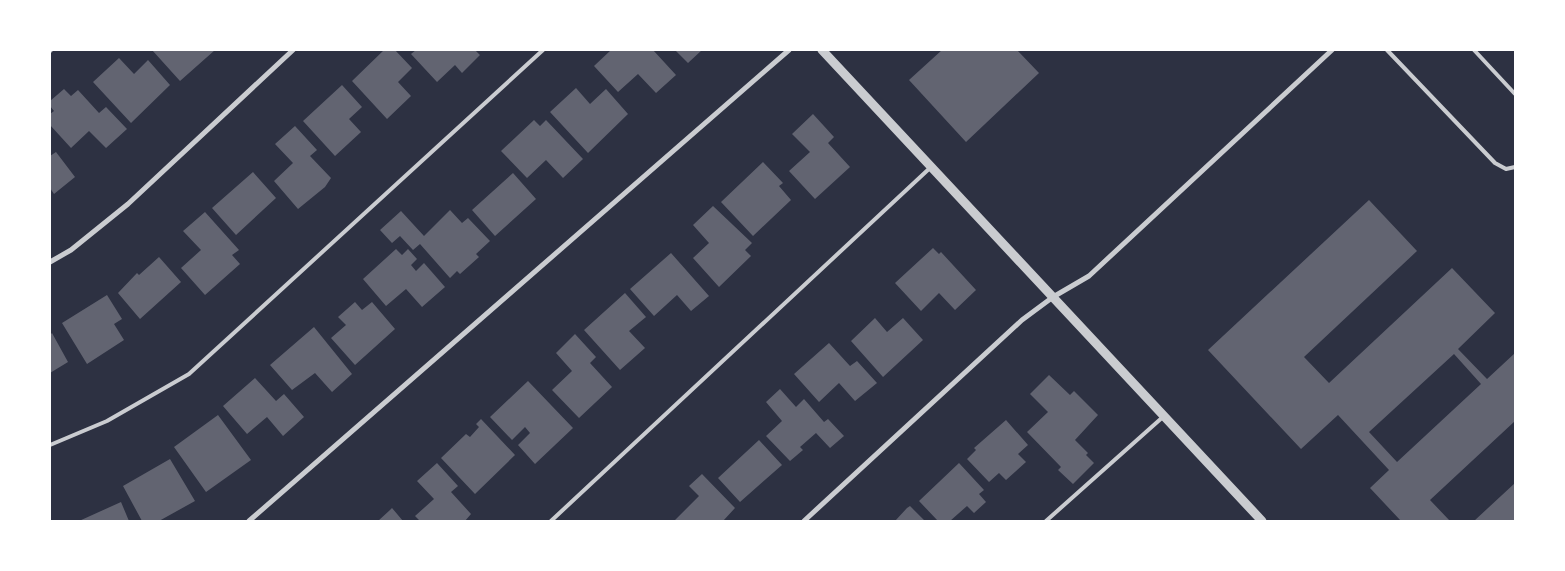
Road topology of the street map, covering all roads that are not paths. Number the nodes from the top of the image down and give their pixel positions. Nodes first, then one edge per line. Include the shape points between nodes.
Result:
1 (294, 50) edge
2 (543, 50) edge
3 (789, 50) edge
4 (822, 50) edge
5 (1332, 50) edge
6 (1387, 50) edge
7 (1474, 50) edge
8 (1515, 94) edge
9 (931, 167) junction
10 (1515, 167) edge
11 (50, 262) edge
12 (1053, 297) junction
13 (1164, 416) junction
14 (50, 445) edge
15 (248, 521) edge
16 (550, 521) edge
17 (804, 521) edge
18 (1046, 521) edge
19 (1262, 521) edge

1 - 11 street via 128,204 71,250
2 - 14 lane via 188,374 107,422
3 - 15 street
4 - 9 street
5 - 12 street via 1089,276
6 - 10 lane via 1495,163 1506,169
7 - 8 lane
9 - 12 street
9 - 16 lane
12 - 13 street
12 - 17 street via 1022,320
13 - 18 lane
13 - 19 street

